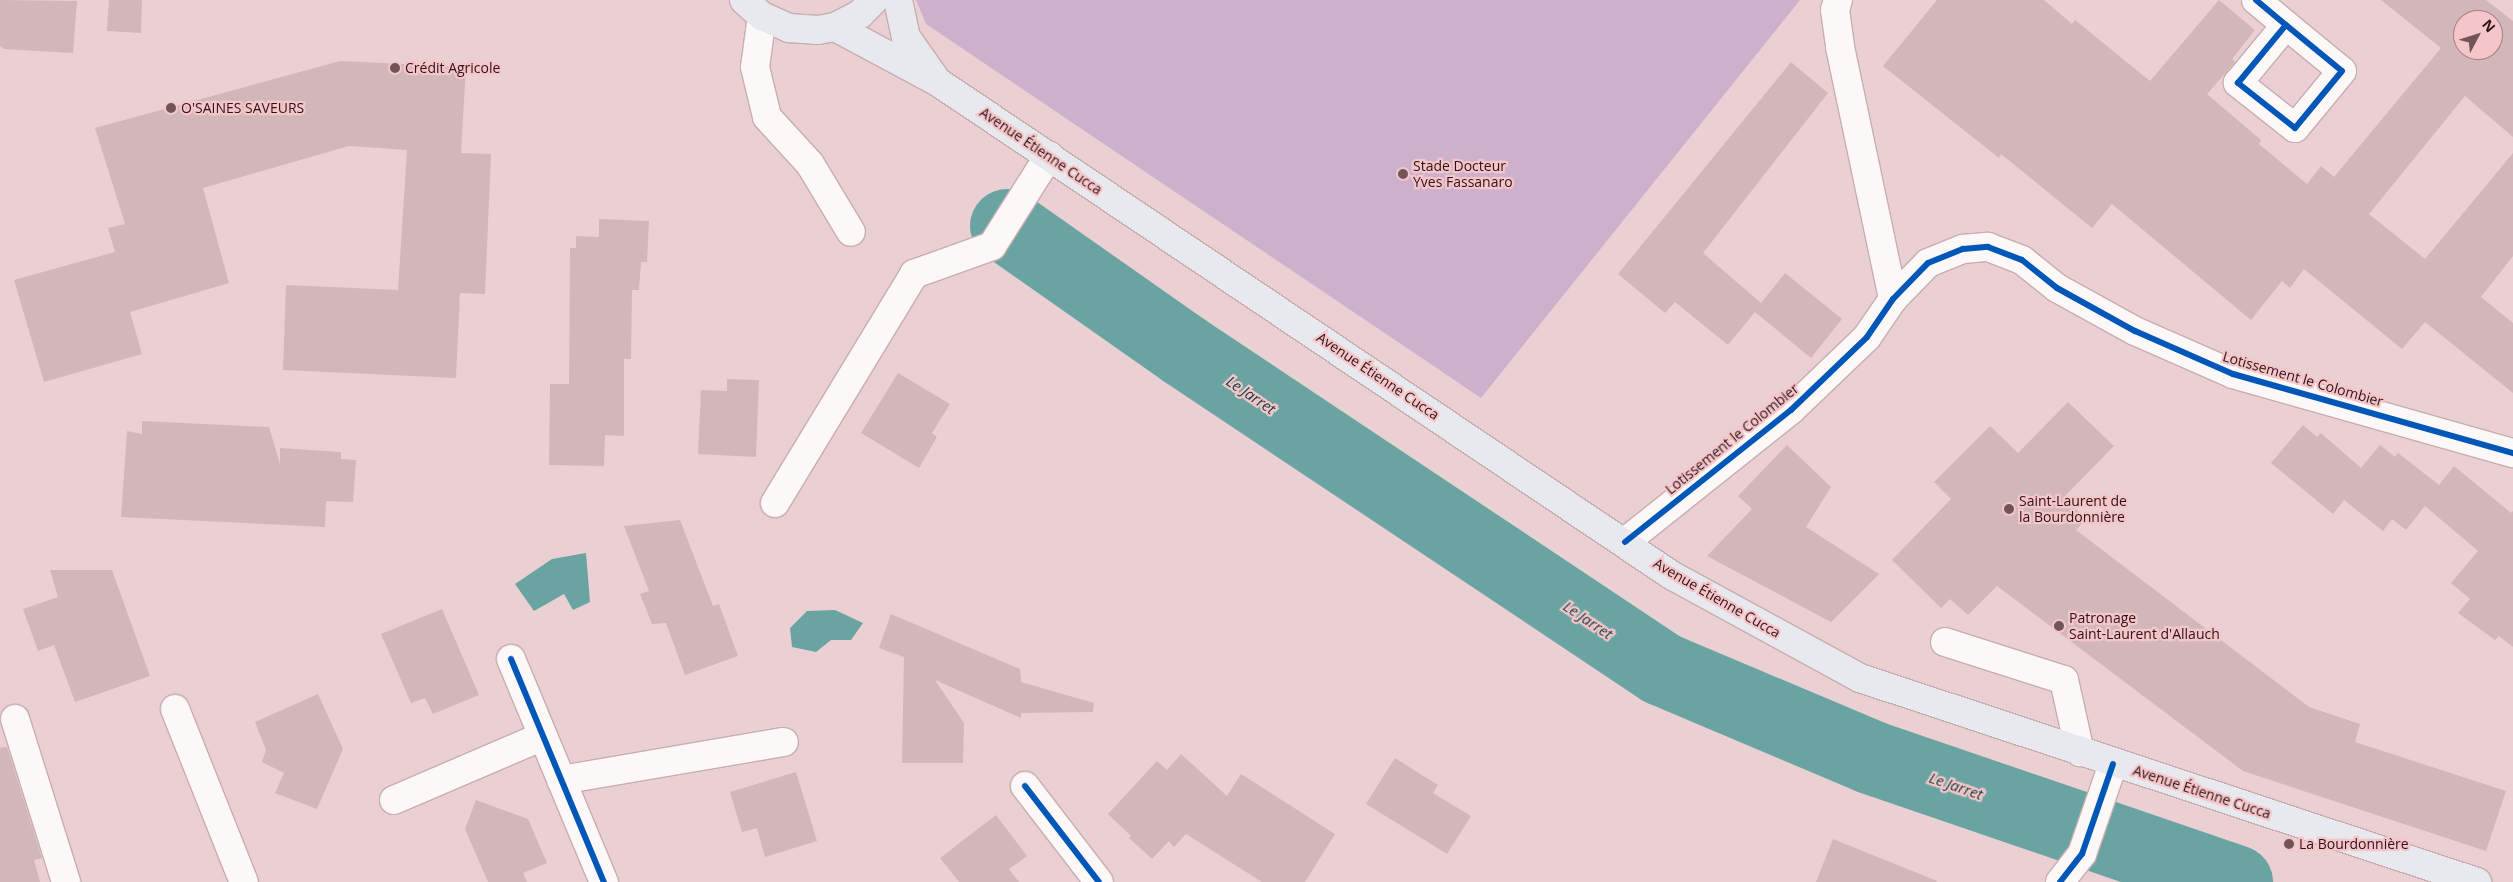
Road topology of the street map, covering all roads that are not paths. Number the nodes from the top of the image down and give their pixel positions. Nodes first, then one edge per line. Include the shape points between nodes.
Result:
1 (874, 0) edge
2 (898, 0) edge
3 (1838, 0) edge
4 (2256, 0) edge
5 (753, 8) edge
6 (2286, 25) dead end
7 (835, 27) junction
8 (938, 82) junction
9 (1049, 156) junction
10 (851, 232) dead end
11 (1893, 299) junction
12 (2513, 453) edge
13 (775, 502) dead end
14 (1625, 542) junction
15 (1945, 642) dead end
16 (511, 659) dead end
17 (175, 709) dead end
18 (15, 719) dead end
19 (543, 736) junction
20 (784, 742) dead end
21 (2080, 752) junction
22 (2113, 764) junction
23 (561, 780) junction
24 (1025, 786) dead end
25 (394, 800) dead end
26 (66, 882) edge
27 (244, 882) edge
28 (604, 882) edge
29 (1099, 882) edge
30 (2060, 882) edge
31 (2477, 882) edge

1 - 7 main road via 860,14
2 - 8 main road via 906,37
3 - 11 street via 1835,10 1840,47
4 - 6 street
5 - 7 main road via 789,28 818,30
5 - 10 street via 755,67 767,117 810,164
7 - 8 main road, Avenue Étienne Cucca
8 - 9 main road, Avenue Étienne Cucca
9 - 13 street via 992,246 914,274
9 - 14 main road, Avenue Étienne Cucca
11 - 12 street, Lotissement le Colombier via 1928,264 1964,249 1988,247 2022,260 2057,288 2135,331 2233,374
11 - 14 street, Lotissement le Colombier via 1868,337 1791,410
14 - 21 main road, Avenue Étienne Cucca via 1671,575 1860,678
15 - 21 street via 2064,680
16 - 19 street
17 - 27 street
18 - 26 street
19 - 23 street
19 - 25 street
20 - 23 street
21 - 22 main road, Avenue Étienne Cucca
22 - 30 street via 2082,854
22 - 31 main road, Avenue Étienne Cucca
23 - 28 street
24 - 29 street

